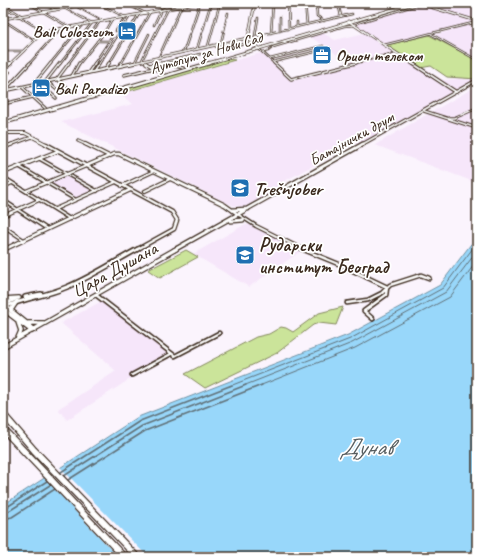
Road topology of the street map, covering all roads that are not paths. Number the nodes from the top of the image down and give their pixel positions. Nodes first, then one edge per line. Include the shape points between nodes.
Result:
1 (28, 3) edge
2 (44, 3) edge
3 (70, 3) edge
4 (96, 3) edge
5 (124, 3) edge
6 (151, 3) edge
7 (170, 3) edge
8 (199, 3) edge
9 (212, 3) edge
10 (220, 3) edge
11 (255, 3) edge
12 (273, 3) edge
13 (288, 3) edge
14 (305, 3) edge
15 (316, 3) edge
16 (338, 3) edge
17 (408, 3) edge
18 (416, 3) edge
19 (433, 3) edge
20 (3, 4) edge
21 (424, 5) junction
22 (76, 6) junction
23 (180, 7) junction
24 (64, 8) junction
25 (166, 9) junction
26 (55, 10) junction
27 (161, 10) junction
28 (14, 11) junction
29 (43, 12) junction
30 (150, 12) junction
31 (3, 13) edge
32 (145, 13) junction
33 (228, 13) dead end
34 (139, 14) junction
35 (352, 14) dead end
36 (19, 16) junction
37 (22, 16) junction
38 (130, 16) junction
39 (341, 16) junction
40 (125, 17) junction
41 (280, 17) dead end
42 (258, 18) dead end
43 (112, 19) junction
44 (3, 20) edge
45 (100, 21) junction
46 (103, 21) junction
47 (324, 21) junction
48 (349, 21) junction
49 (297, 22) dead end
50 (477, 22) edge
51 (92, 23) junction
52 (82, 25) junction
53 (154, 25) dead end
54 (306, 25) junction
55 (355, 25) junction
56 (69, 27) junction
57 (297, 27) junction
58 (61, 28) junction
59 (289, 29) junction
60 (116, 31) dead end
61 (280, 31) junction
62 (44, 32) junction
63 (271, 33) junction
64 (149, 34) dead end
65 (430, 34) junction
66 (255, 36) junction
67 (112, 37) dead end
68 (248, 38) junction
69 (34, 40) junction
70 (96, 41) junction
71 (109, 41) junction
72 (252, 42) junction
73 (221, 44) junction
74 (213, 45) junction
75 (384, 45) junction
76 (208, 46) junction
77 (323, 46) dead end
78 (258, 48) junction
79 (197, 49) junction
80 (327, 49) dead end
81 (22, 51) junction
82 (184, 51) junction
83 (3, 52) edge
84 (263, 52) junction
85 (396, 53) junction
86 (200, 54) dead end
87 (159, 57) junction
88 (270, 59) junction
89 (142, 60) junction
90 (477, 60) edge
91 (11, 62) junction
92 (135, 62) junction
93 (3, 63) edge
94 (273, 63) junction
95 (120, 65) junction
96 (149, 65) junction
97 (172, 65) dead end
98 (106, 68) junction
99 (154, 68) junction
100 (183, 68) junction
101 (3, 70) edge
102 (94, 71) junction
103 (9, 72) dead end
104 (88, 73) junction
105 (124, 74) dead end
106 (163, 74) junction
107 (72, 76) junction
108 (3, 78) edge
109 (57, 79) junction
110 (477, 80) edge
111 (46, 82) junction
112 (39, 83) junction
113 (34, 84) junction
114 (22, 87) junction
115 (67, 87) dead end
116 (3, 91) edge
117 (456, 92) junction
118 (61, 93) dead end
119 (33, 97) junction
120 (56, 98) dead end
121 (3, 104) edge
122 (45, 108) junction
123 (477, 108) edge
124 (424, 111) junction
125 (448, 118) junction
126 (3, 122) edge
127 (477, 128) edge
128 (3, 133) edge
129 (32, 137) junction
130 (78, 141) dead end
131 (3, 148) edge
132 (58, 151) junction
133 (109, 156) junction
134 (40, 159) junction
135 (86, 166) junction
136 (20, 167) junction
137 (154, 171) junction
138 (3, 173) edge
139 (67, 174) junction
140 (3, 177) edge
141 (170, 179) junction
142 (47, 182) junction
143 (116, 182) junction
144 (12, 183) junction
145 (3, 186) edge
146 (122, 186) junction
147 (130, 190) junction
148 (26, 191) junction
149 (96, 191) junction
150 (145, 191) dead end
151 (3, 200) edge
152 (40, 200) junction
153 (76, 200) junction
154 (250, 208) junction
155 (17, 210) junction
156 (55, 210) junction
157 (233, 211) junction
158 (3, 216) edge
159 (238, 216) junction
160 (70, 219) junction
161 (243, 220) junction
162 (228, 221) junction
163 (248, 222) junction
164 (3, 226) edge
165 (47, 229) junction
166 (24, 240) junction
167 (3, 250) edge
168 (429, 278) dead end
169 (387, 287) junction
170 (96, 295) junction
171 (3, 299) edge
172 (18, 300) junction
173 (347, 303) dead end
174 (4, 306) edge
175 (11, 310) junction
176 (372, 319) dead end
177 (16, 320) junction
178 (26, 322) junction
179 (48, 322) junction
180 (33, 330) junction
181 (219, 333) dead end
182 (16, 340) junction
183 (3, 347) edge
184 (171, 354) junction
185 (132, 376) dead end
186 (3, 414) edge
187 (3, 429) edge
188 (124, 557) edge
189 (137, 557) edge

1 - 29 street
2 - 26 street
3 - 22 street
4 - 22 street
4 - 40 street
5 - 32 street
6 - 25 street
7 - 23 street
8 - 23 street
8 - 82 street
9 - 79 street
10 - 76 street
11 - 68 street
12 - 63 street
13 - 59 street
14 - 54 street
15 - 47 street via 317,16
16 - 39 street
17 - 48 main road, Аутопут за Нови Сад
18 - 21 street
18 - 48 main road, Аутопут за Нови Сад
19 - 21 street
20 - 28 street
21 - 50 street
21 - 55 street via 371,18
22 - 24 street
22 - 46 street
23 - 25 street
23 - 87 street
24 - 26 street
24 - 51 street
25 - 27 street
25 - 89 street
26 - 29 street
27 - 30 street
27 - 53 street
28 - 31 street
28 - 37 street
29 - 37 street
29 - 56 street
30 - 32 street
30 - 95 street
32 - 34 street
33 - 73 street
34 - 38 street
34 - 98 street
35 - 39 street
36 - 37 street
36 - 44 street
36 - 62 street
38 - 40 street
38 - 102 street
39 - 47 street
40 - 43 street
40 - 60 street
41 - 61 street
42 - 66 street
43 - 46 street
43 - 70 street
44 - 69 street
45 - 46 street
45 - 51 street
45 - 109 street
47 - 54 street
48 - 55 street
48 - 78 main road, Аутопут за Нови Сад
49 - 57 street
50 - 65 street
51 - 52 street
51 - 111 street
52 - 56 street
52 - 113 street
54 - 57 street
55 - 75 street
55 - 84 street via 344,26
56 - 58 street
57 - 59 street
58 - 62 street
58 - 116 street
59 - 61 street
61 - 63 street
62 - 69 street
63 - 66 street
64 - 92 street
65 - 75 street
65 - 90 street
66 - 68 street
67 - 71 street
68 - 72 street
68 - 73 street
69 - 81 street
70 - 71 street
70 - 107 street
71 - 104 street
72 - 74 street via 221,49
72 - 78 street
73 - 74 street
74 - 76 street
75 - 85 street
76 - 79 street
77 - 88 street
78 - 84 street
78 - 100 main road, Аутопут за Нови Сад
78 - 126 main road, Аутопут за Нови Сад
79 - 82 street
80 - 94 street
81 - 83 street
81 - 91 street
82 - 87 street
84 - 88 street
85 - 94 street via 293,79
85 - 117 street
86 - 96 street
87 - 89 street
88 - 94 street
89 - 92 street
89 - 96 street
91 - 93 street
91 - 101 street
92 - 95 street
95 - 98 street
96 - 99 street
97 - 100 street
98 - 102 street
99 - 105 street
99 - 106 street
100 - 106 main road, Аутопут за Нови Сад
102 - 104 street
103 - 108 street
104 - 107 street
106 - 122 main road, Аутопут за Нови Сад
107 - 109 street
109 - 111 street
109 - 115 street
110 - 117 main road, Батајнички друм
111 - 112 street
111 - 118 street
112 - 113 street
112 - 120 street
113 - 114 street
114 - 116 street
114 - 119 street
117 - 124 main road, Батајнички друм
119 - 121 street
119 - 122 street
122 - 126 main road, Аутопут за Нови Сад
123 - 125 street
124 - 125 street
124 - 154 main road, Батајнички друм
125 - 127 street
128 - 129 street via 20,132
129 - 131 street
129 - 132 street
130 - 133 street
132 - 134 street
132 - 135 street
133 - 135 street
133 - 137 street via 119,154
134 - 136 street
134 - 139 street
135 - 139 street
135 - 143 street
136 - 138 street
136 - 142 street
137 - 141 street
137 - 146 street
139 - 142 street
139 - 149 street
140 - 144 street
141 - 150 street
141 - 157 street
142 - 148 street
142 - 153 street
143 - 146 street
143 - 149 street
144 - 145 street
144 - 148 street
146 - 147 street
147 - 160 street
147 - 172 street via 173,213 177,220 174,229 67,287
148 - 152 street
149 - 153 street
151 - 155 street
152 - 155 street
152 - 156 street
153 - 156 street
154 - 157 main road
154 - 159 main road, Батајнички друм
155 - 158 street
155 - 165 street
156 - 160 street
157 - 159 street
157 - 162 main road via 233,216
159 - 161 street
159 - 162 main road, Цара Душана
159 - 163 street
160 - 165 street
161 - 162 main road
161 - 163 street
162 - 170 main road, Цара Душана
163 - 169 street via 311,254
164 - 166 street
165 - 166 street
166 - 167 street
168 - 169 street via 422,274
169 - 173 street via 368,300
169 - 176 street via 386,295 364,311
170 - 179 main road, Цара Душана
170 - 184 street
171 - 172 main road
172 - 174 street
172 - 175 main road
174 - 175 main road
174 - 177 main road
175 - 178 main road
177 - 180 main road
177 - 182 main road via 21,331
178 - 179 main road
178 - 180 main road
179 - 180 main road, Цара Душана
180 - 182 main road, Цара Душана
181 - 184 street via 177,356
182 - 183 main road, Цара Душана
184 - 185 street
186 - 189 main road
187 - 188 main road

